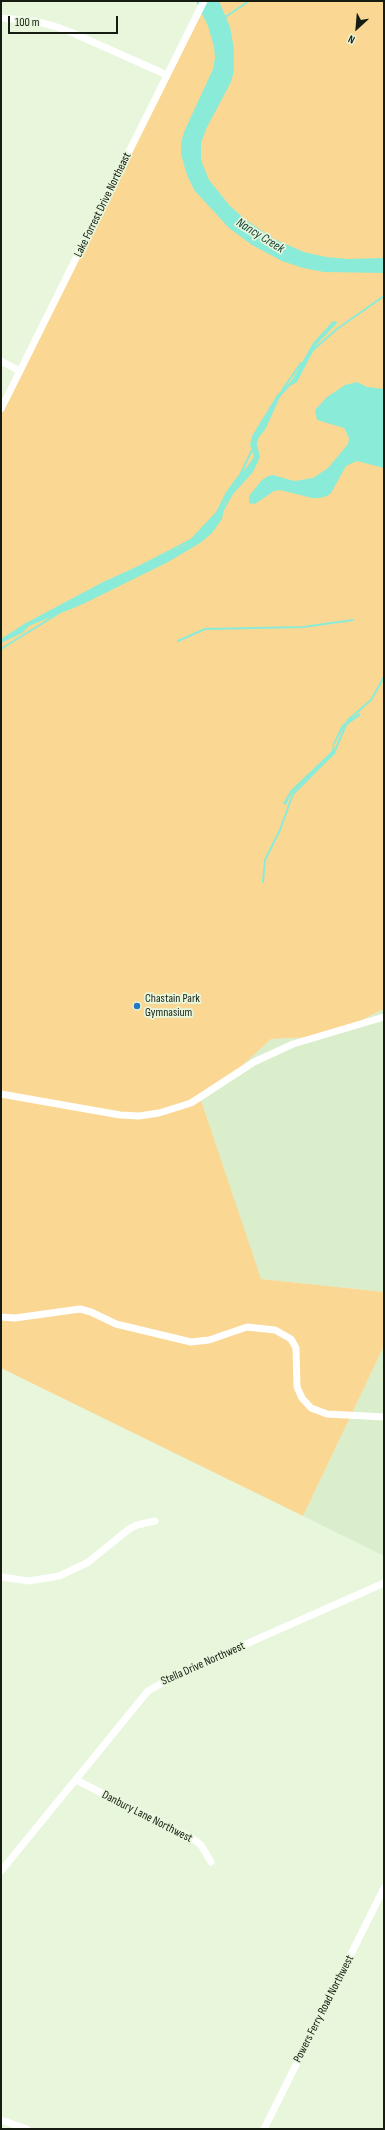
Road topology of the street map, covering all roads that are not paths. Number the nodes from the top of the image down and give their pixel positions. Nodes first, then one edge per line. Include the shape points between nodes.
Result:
1 (204, 1) edge
2 (1, 18) edge
3 (167, 75) junction
4 (1, 361) edge
5 (20, 371) junction
6 (1, 409) edge
7 (384, 1017) edge
8 (1, 1094) edge
9 (1, 1317) edge
10 (384, 1417) edge
11 (155, 1521) dead end
12 (1, 1577) edge
13 (384, 1583) edge
14 (76, 1780) junction
15 (212, 1862) dead end
16 (1, 1871) edge
17 (384, 1888) edge
18 (1, 2120) edge
19 (266, 2128) edge
20 (27, 2129) edge

1 - 3 street, Lake Forrest Drive Northeast
2 - 3 street via 54,26
3 - 5 street, Lake Forrest Drive Northeast
4 - 5 street
5 - 6 street, Lake Forrest Drive Northeast
7 - 8 street via 293,1044 254,1062 191,1104 159,1113 120,1115
9 - 10 street via 15,1318 80,1309 116,1324 191,1342 209,1340 247,1327 275,1330 291,1339 296,1348 297,1387 311,1408 327,1414
11 - 12 street via 133,1527 87,1563 59,1576 28,1581
13 - 14 street, Stella Drive Northwest via 156,1686 141,1698
14 - 15 street, Danbury Lane Northwest via 193,1839 201,1845
14 - 16 street, Stella Drive Northwest
17 - 19 street, Powers Ferry Road Northwest
18 - 20 street

